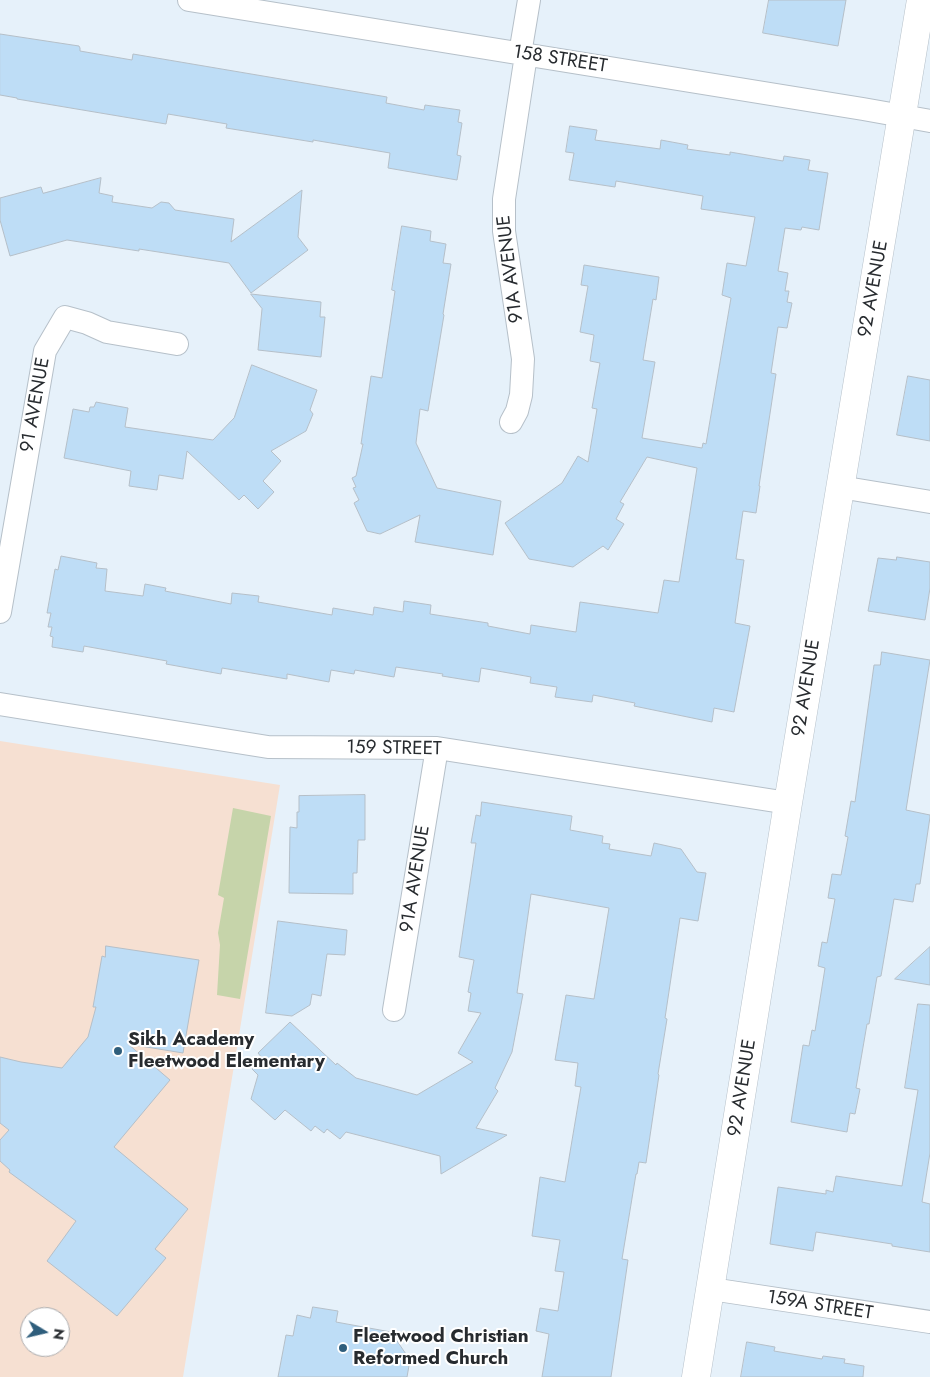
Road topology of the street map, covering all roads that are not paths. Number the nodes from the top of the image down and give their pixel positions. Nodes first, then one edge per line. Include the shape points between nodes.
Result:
1 (189, 0) edge
2 (529, 0) edge
3 (921, 0) edge
4 (523, 55) junction
5 (903, 116) junction
6 (930, 121) edge
7 (177, 344) dead end
8 (511, 422) dead end
9 (840, 486) junction
10 (930, 502) edge
11 (0, 612) edge
12 (0, 704) edge
13 (437, 748) junction
14 (788, 803) junction
15 (394, 1010) dead end
16 (711, 1289) junction
17 (930, 1322) edge
18 (696, 1377) edge

1 - 4 street, 158 STREET
2 - 4 street, 91A AVENUE
3 - 5 street, 92 AVENUE
4 - 5 street, 158 STREET
4 - 8 street, 91A AVENUE via 504,199 504,231 523,359 521,396
5 - 6 street, 158 STREET
5 - 9 street, 92 AVENUE
7 - 11 street, 91 AVENUE via 107,332 65,317 54,333 45,350
9 - 10 street
9 - 14 street, 92 AVENUE
12 - 13 street, 159 STREET via 268,747
13 - 14 street, 159 STREET
13 - 15 street, 91A AVENUE
14 - 16 street, 92 AVENUE
16 - 17 street, 159A STREET
16 - 18 street, 92 AVENUE

